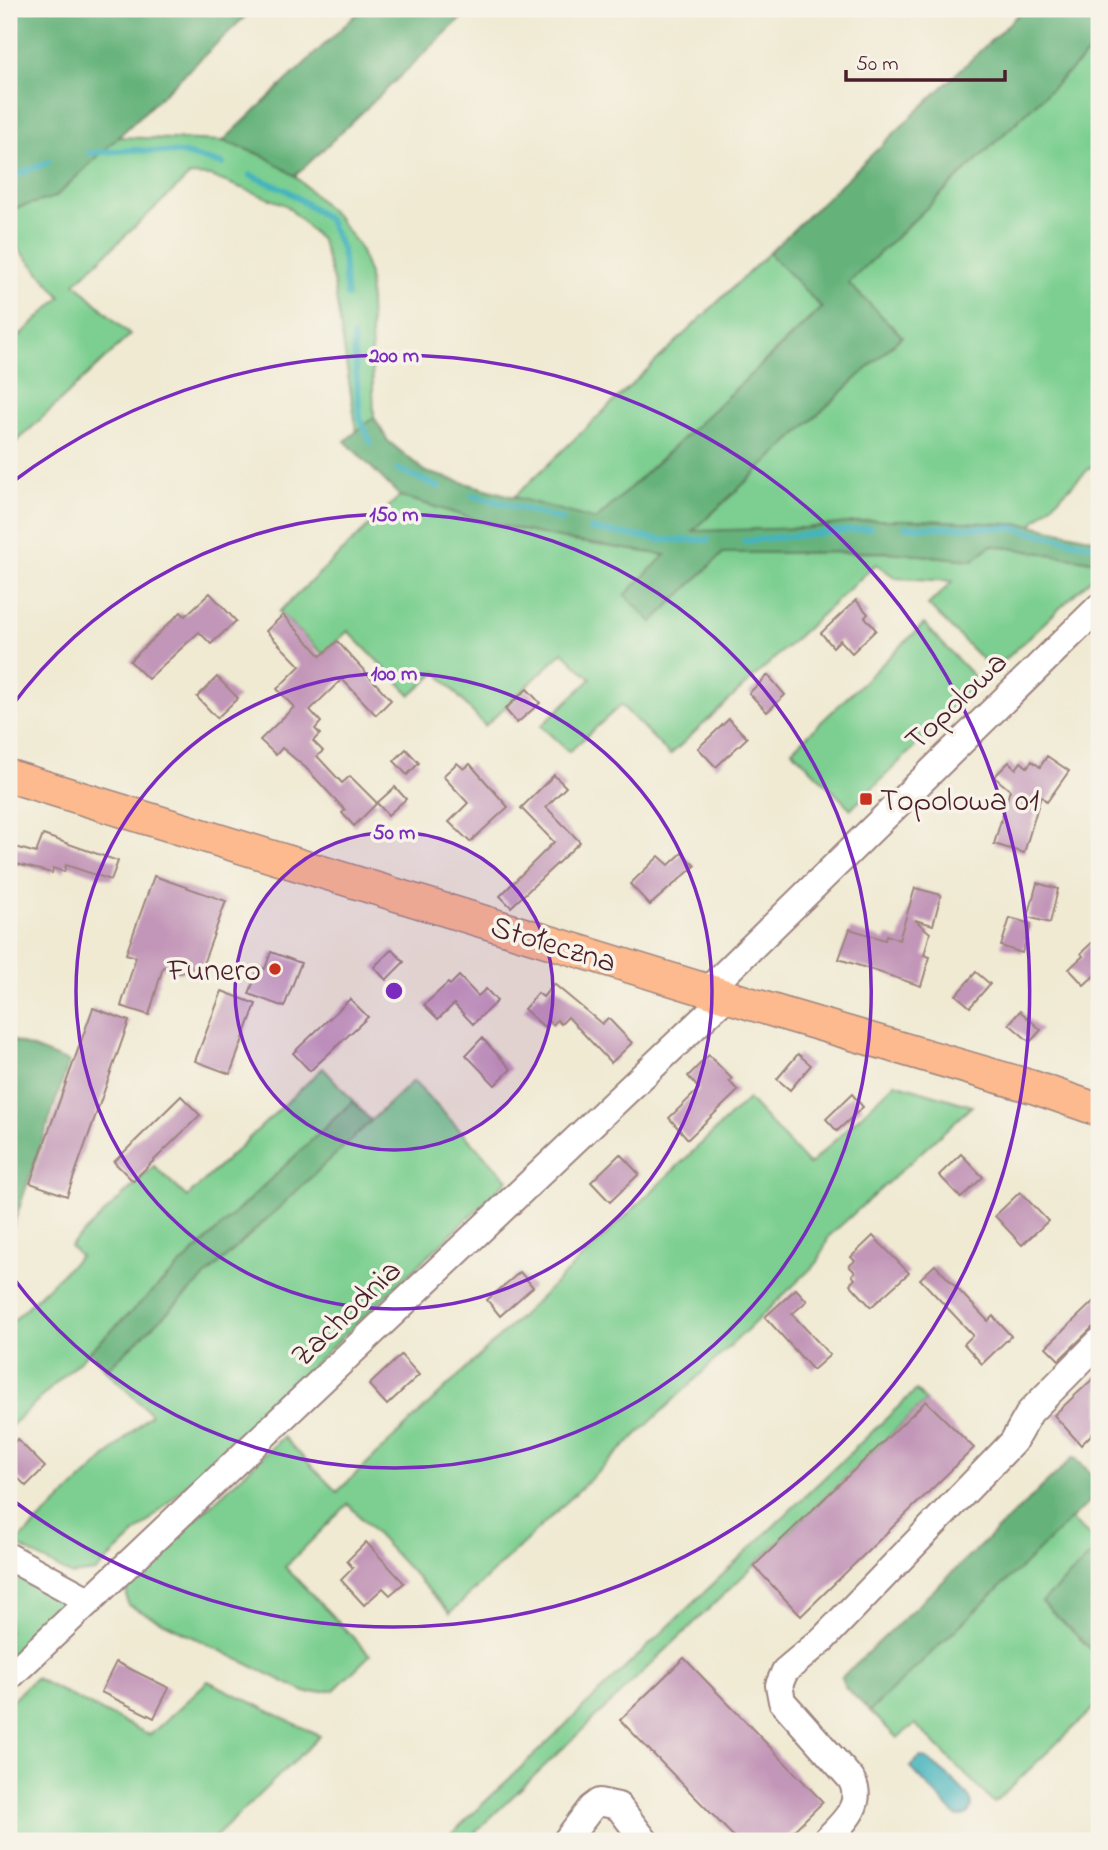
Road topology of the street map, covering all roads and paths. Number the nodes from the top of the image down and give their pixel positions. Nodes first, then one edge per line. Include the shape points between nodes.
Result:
1 (1099, 607) edge
2 (9, 776) edge
3 (718, 993) junction
4 (1099, 1110) edge
5 (1099, 1342) edge
6 (9, 1557) edge
7 (90, 1601) junction
8 (9, 1677) edge
9 (566, 1841) edge
10 (645, 1841) edge
11 (825, 1841) edge

1 - 3 street, Topolowa
2 - 3 main road, Stołeczna
3 - 4 main road, Stołeczna
3 - 7 street, Zachodnia
5 - 11 street via 1030,1412 1013,1443 823,1639 785,1671 779,1685 782,1700 857,1788 847,1819
6 - 7 street
7 - 8 street, Zachodnia
9 - 10 street via 599,1802 618,1806

